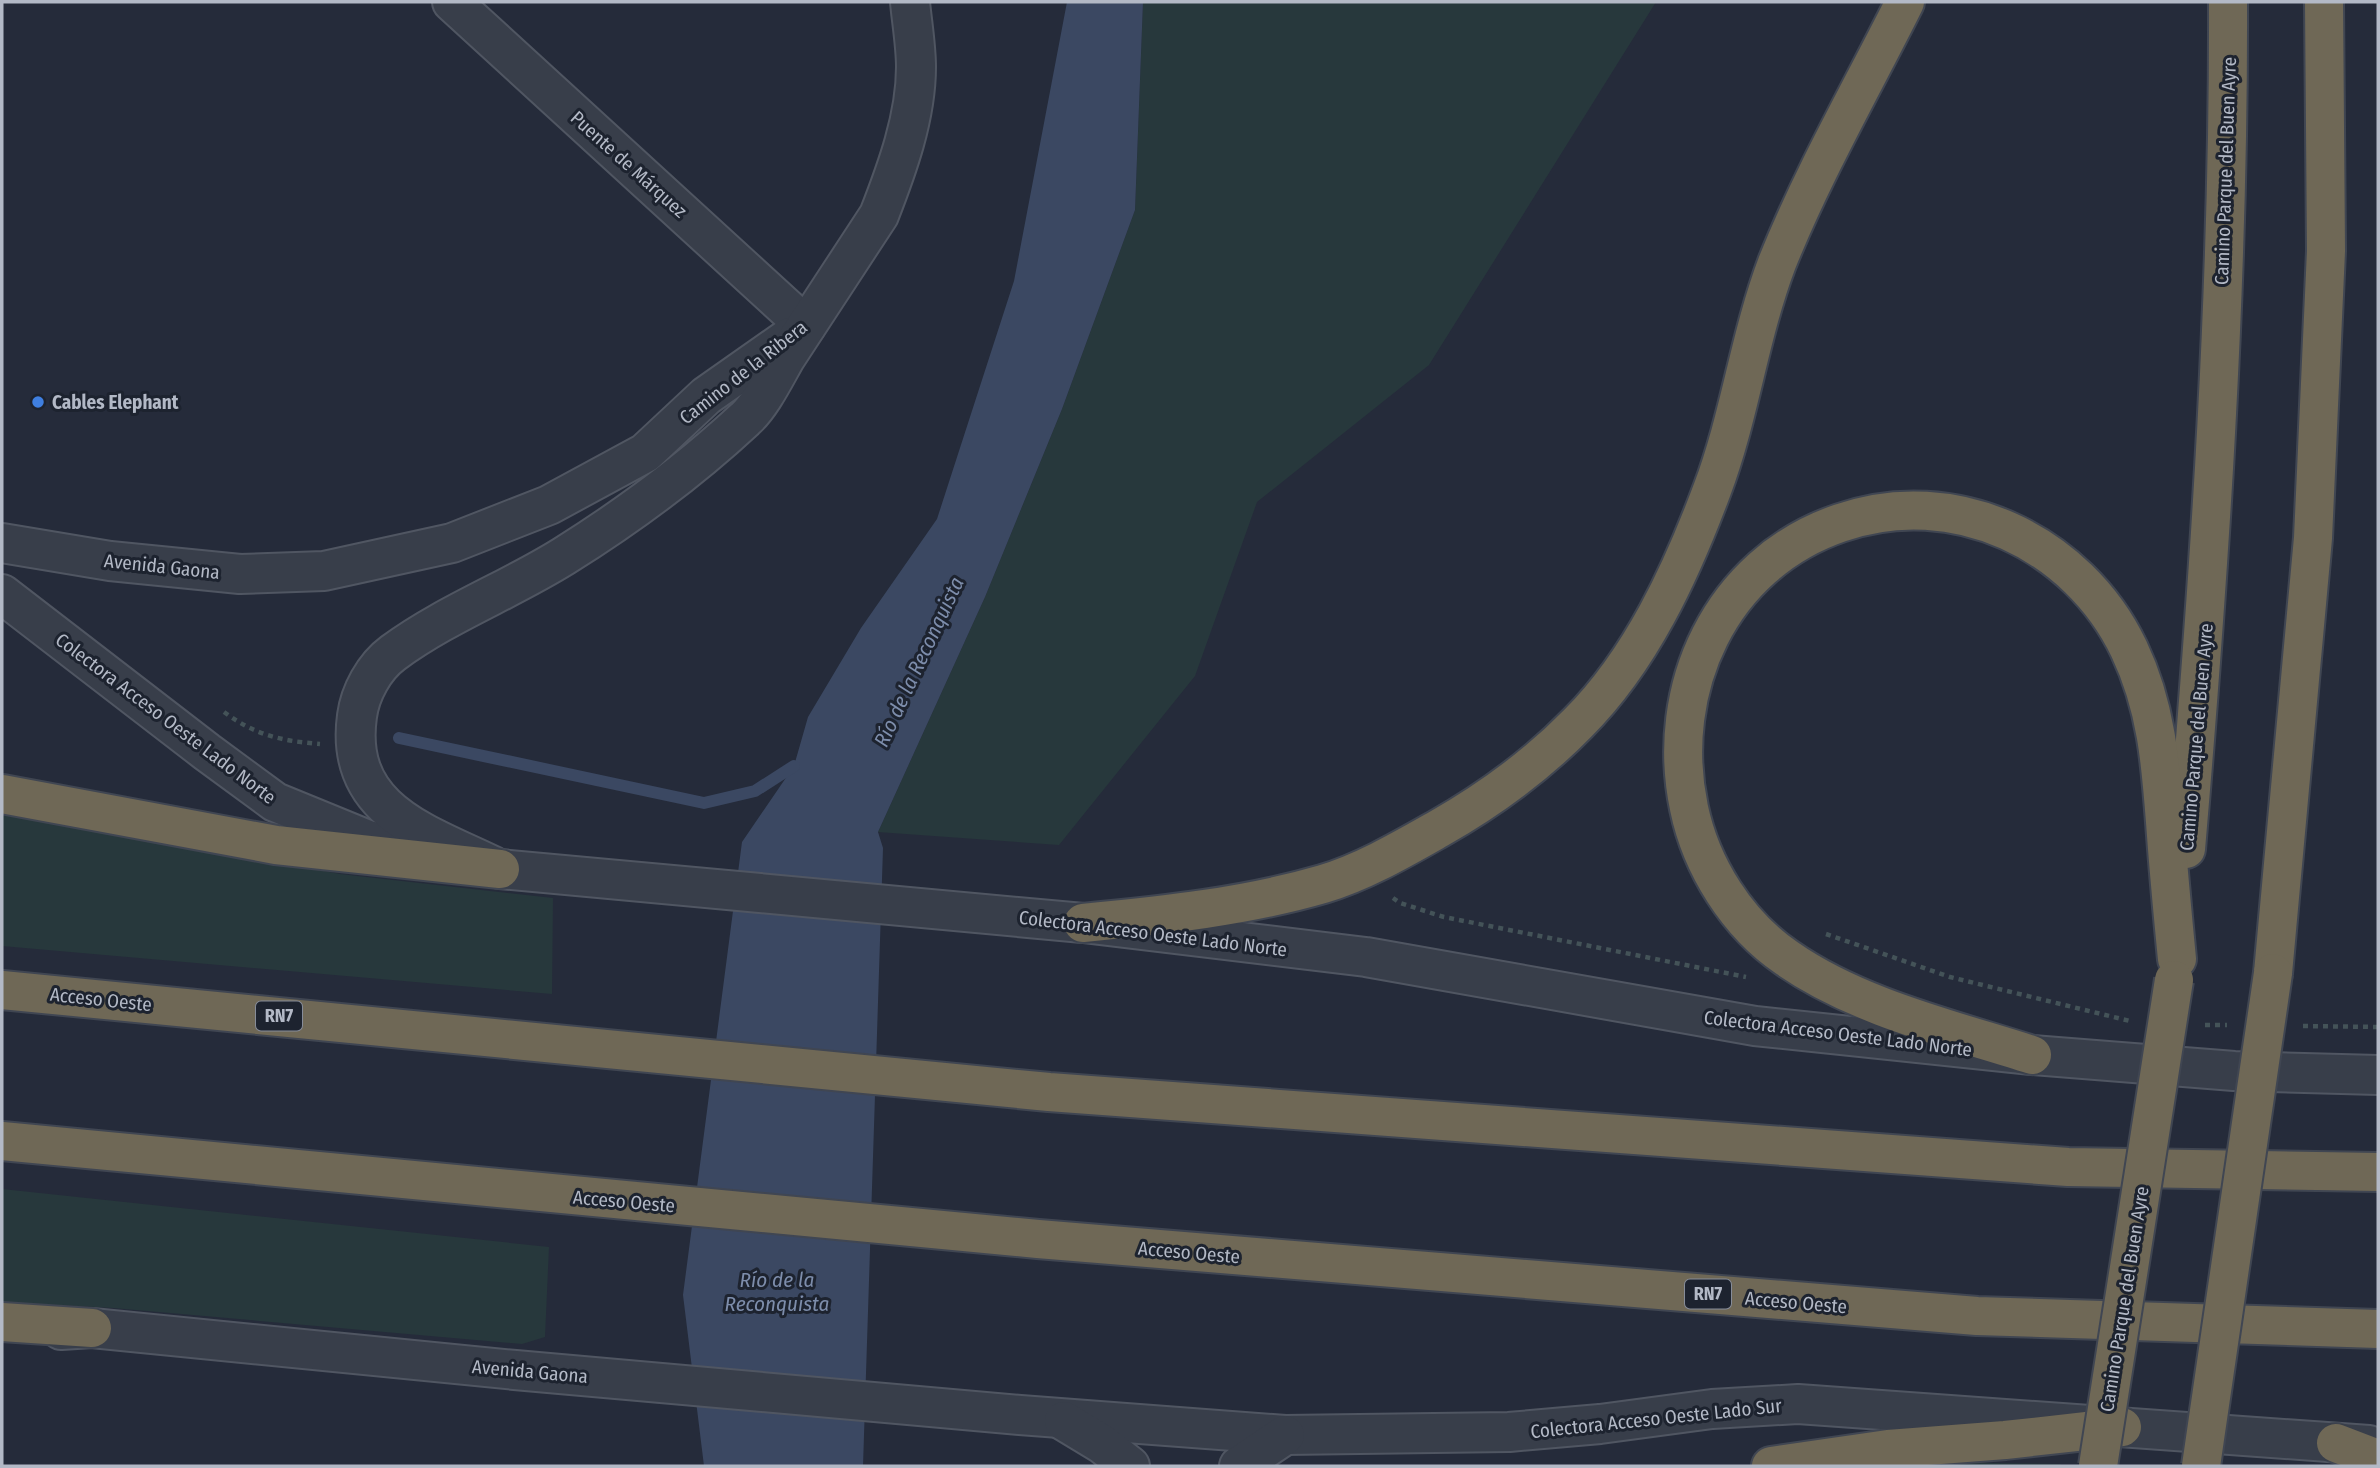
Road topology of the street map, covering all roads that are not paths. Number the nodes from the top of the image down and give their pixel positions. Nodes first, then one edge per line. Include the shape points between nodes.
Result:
1 (452, 2) edge
2 (910, 2) edge
3 (1905, 2) edge
4 (2228, 2) edge
5 (2325, 2) edge
6 (806, 326) junction
7 (2, 544) edge
8 (324, 571) joint
9 (2, 594) edge
10 (2, 794) edge
11 (500, 869) junction
12 (1083, 923) junction
13 (2175, 970) junction
14 (2, 990) edge
15 (2032, 1055) junction
16 (2378, 1076) edge
17 (2, 1141) edge
18 (2378, 1172) edge
19 (2, 1322) edge
20 (92, 1328) junction
21 (2378, 1329) edge
22 (2, 1333) edge
23 (1059, 1418) junction
24 (2122, 1427) junction
25 (1285, 1435) junction
26 (2336, 1443) junction
27 (2378, 1446) edge
28 (2378, 1459) edge
29 (1130, 1466) edge
30 (1238, 1466) edge
31 (1771, 1466) edge
32 (2098, 1466) edge
33 (2201, 1466) edge

1 - 6 street, Puente de Márquez
2 - 6 street, Camino de la Ribera via 916,68 907,129 893,179 879,215
3 - 12 highway via 1777,264 1714,486 1690,546 1631,655 1579,722 1501,789 1356,873 1212,909
4 - 13 highway, Camino Parque del Buen Ayre via 2216,447
5 - 33 highway, bridge via 2326,251 2312,538 2273,973
6 - 8 street, Camino de la Ribera via 706,396 645,453 549,505 452,543
6 - 11 street via 748,417 644,504 561,558 391,654 363,692 355,746 371,790 389,812 417,830
7 - 8 street, Avenida Gaona via 240,574
9 - 11 street, Colectora Acceso Oeste Lado Norte via 275,802 368,840
10 - 11 highway via 276,845
11 - 12 street, Colectora Acceso Oeste Lado Norte
12 - 15 street, Colectora Acceso Oeste Lado Norte via 1366,957 1755,1027
13 - 15 highway via 2161,759 2154,719 2128,647 2080,578 2023,537 1957,514 1910,511 1867,516 1839,523 1792,548 1742,589 1717,621 1687,697 1684,783 1693,828 1708,866 1728,899 1787,958 1878,1006
13 - 32 highway, Camino Parque del Buen Ayre, bridge
14 - 18 highway, Acceso Oeste / RN7 via 1049,1092 2068,1167
15 - 16 street, Colectora Acceso Oeste Lado Norte via 2234,1071
17 - 21 highway, Acceso Oeste / RN7 via 1038,1239 1977,1316
19 - 20 highway
20 - 22 street, Avenida Gaona
20 - 23 street, Avenida Gaona
23 - 25 street, Colectora Acceso Oeste Lado Sur
23 - 29 street
24 - 25 street, Colectora Acceso Oeste Lado Sur via 1798,1404 1509,1432
24 - 26 street, Colectora Acceso Oeste Lado Sur
24 - 31 highway via 1888,1449
25 - 30 street
26 - 27 street, Colectora Acceso Oeste Lado Sur
26 - 28 highway

